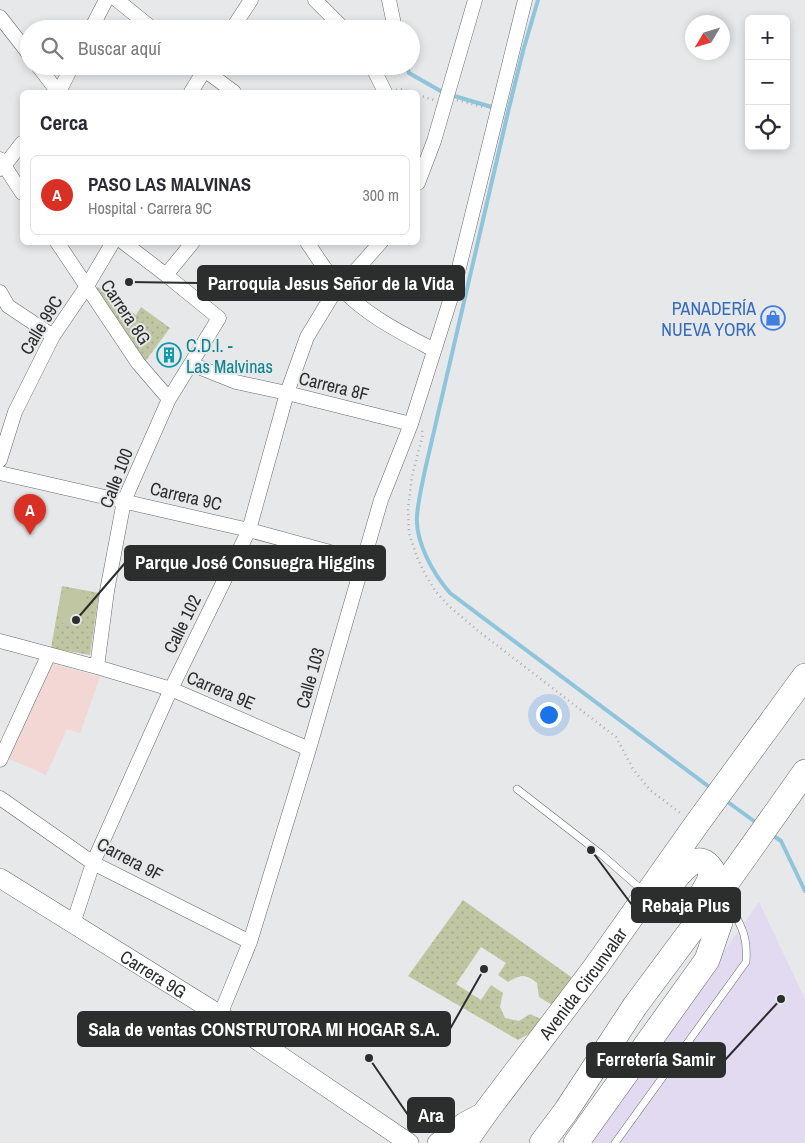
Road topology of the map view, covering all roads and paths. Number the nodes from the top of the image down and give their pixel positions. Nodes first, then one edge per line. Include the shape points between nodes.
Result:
1 (106, 0) edge
2 (117, 0) edge
3 (251, 0) edge
4 (315, 0) edge
5 (389, 0) edge
6 (475, 0) edge
7 (525, 0) edge
8 (0, 17) edge
9 (96, 20) edge
10 (142, 20) edge
11 (238, 20) edge
12 (335, 20) edge
13 (393, 20) edge
14 (20, 43) edge
15 (45, 75) edge
16 (67, 75) edge
17 (200, 75) edge
18 (212, 75) edge
19 (376, 75) edge
20 (56, 90) edge
21 (59, 90) edge
22 (192, 90) edge
23 (231, 90) edge
24 (384, 90) edge
25 (420, 95) edge
26 (447, 97) junction
27 (497, 109) junction
28 (20, 145) edge
29 (1, 165) edge
30 (420, 178) edge
31 (20, 190) edge
32 (59, 245) edge
33 (111, 245) edge
34 (127, 245) edge
35 (191, 245) edge
36 (309, 245) edge
37 (378, 245) edge
38 (166, 275) junction
39 (87, 286) junction
40 (338, 286) junction
41 (0, 292) edge
42 (4, 304) edge
43 (53, 336) junction
44 (434, 350) junction
45 (192, 364) junction
46 (287, 393) junction
47 (169, 399) junction
48 (411, 424) junction
49 (0, 460) edge
50 (0, 473) edge
51 (124, 501) junction
52 (249, 530) junction
53 (363, 561) junction
54 (0, 641) edge
55 (49, 654) junction
56 (97, 667) junction
57 (805, 676) edge
58 (171, 689) junction
59 (309, 749) junction
60 (0, 760) edge
61 (805, 772) edge
62 (517, 789) dead end
63 (0, 798) edge
64 (696, 825) junction
65 (93, 863) junction
66 (0, 878) edge
67 (722, 889) junction
68 (647, 894) junction
69 (73, 924) junction
70 (250, 942) junction
71 (596, 968) junction
72 (635, 1006) junction
73 (220, 1015) junction
74 (488, 1109) junction
75 (407, 1142) edge
76 (437, 1143) edge
77 (464, 1143) edge
78 (542, 1143) edge
79 (576, 1143) edge
80 (615, 1143) edge

1 - 9 street
2 - 10 street
3 - 11 street
4 - 12 street
5 - 13 street
6 - 26 street
7 - 27 street, Calle 103
8 - 14 street
15 - 20 street
16 - 21 street
17 - 22 street
18 - 23 street
19 - 24 street
25 - 26 path
26 - 27 path
26 - 30 street
27 - 44 street, Calle 103 via 454,288
28 - 29 street
29 - 31 street
32 - 39 street, Carrera 8G
33 - 39 street, Calle 99C
34 - 38 street
35 - 38 street
36 - 40 street
37 - 40 street, Calle 102
38 - 45 street, Calle 100 via 218,318
39 - 43 street, Calle 99C
39 - 47 street, Carrera 8G via 138,363
40 - 44 street via 365,310
40 - 46 street, Calle 102 via 307,337
41 - 42 street
42 - 43 street
43 - 49 street, Calle 99C via 15,412
44 - 48 street, Calle 103
45 - 46 street, Carrera 8F via 236,382
45 - 47 street, Calle 100
46 - 48 street, Carrera 8F
46 - 52 street, Calle 102
47 - 51 street, Calle 100
48 - 53 street, Calle 103 via 381,500
48 - 64 path via 422,434 412,476 409,533 436,592 477,630 616,737 632,769 650,790
50 - 51 street, Carrera 9C
51 - 52 street, Carrera 9C
51 - 56 street, Calle 100
52 - 53 street, Carrera 9C
52 - 58 street, Calle 102
53 - 59 street, Calle 103
54 - 55 street, Carrera 9E
55 - 56 street, Carrera 9E
55 - 60 street
56 - 58 street, Carrera 9E
57 - 64 highway, Avenida Circunvalar
58 - 59 street, Carrera 9E
58 - 65 street, Calle 102
59 - 70 street, Calle 103
61 - 67 highway
62 - 68 lane
63 - 65 street, Carrera 9F
64 - 68 highway, Avenida Circunvalar
65 - 69 street, Calle 102
65 - 70 street, Carrera 9F
66 - 69 street, Carrera 9G
67 - 72 highway
67 - 79 highway via 720,922 707,960
67 - 80 lane via 742,929 747,945 746,962
68 - 71 highway, Avenida Circunvalar
69 - 73 street, Carrera 9G
70 - 73 street, Calle 103
71 - 72 highway via 688,865 695,860 708,864 712,870 709,882
71 - 74 highway, Avenida Circunvalar
72 - 78 highway
73 - 75 street, Carrera 9G
74 - 76 street
74 - 77 highway, Avenida Circunvalar

